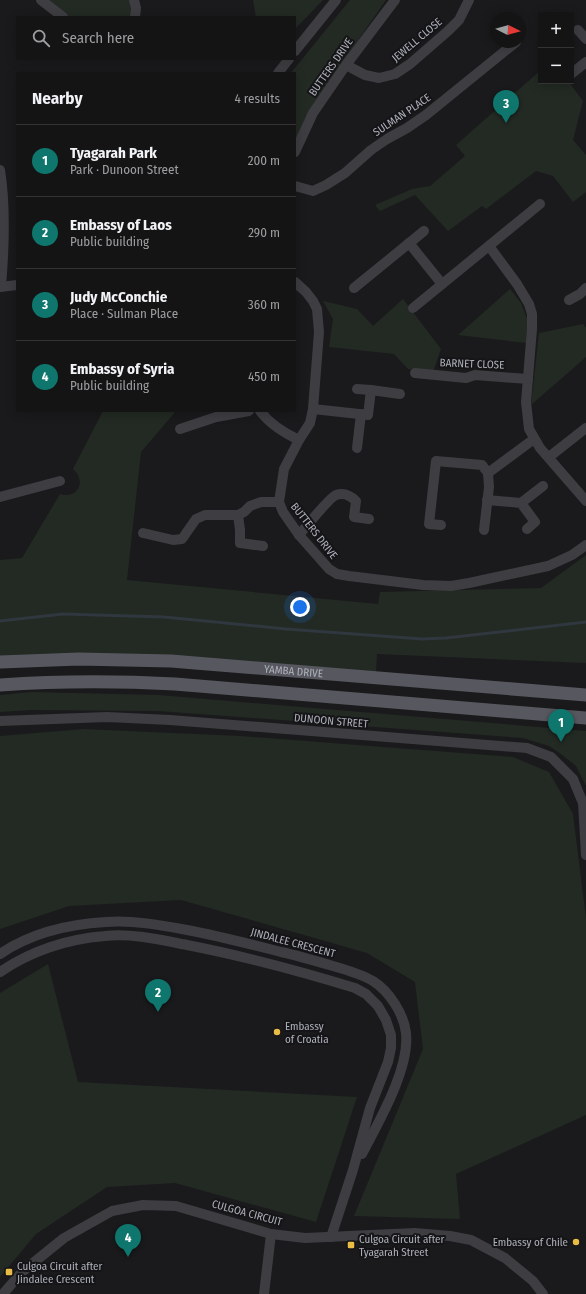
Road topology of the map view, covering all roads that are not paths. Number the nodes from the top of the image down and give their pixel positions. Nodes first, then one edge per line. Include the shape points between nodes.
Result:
1 (41, 0) edge
2 (134, 0) edge
3 (336, 0) edge
4 (395, 0) edge
5 (469, 0) edge
6 (63, 16) edge
7 (135, 16) edge
8 (578, 30) dead end
9 (586, 39) edge
10 (509, 48) edge
11 (296, 50) edge
12 (288, 60) edge
13 (586, 62) edge
14 (346, 65) junction
15 (279, 72) edge
16 (574, 72) edge
17 (296, 150) edge
18 (0, 170) edge
19 (296, 186) edge
20 (540, 204) dead end
21 (424, 232) dead end
22 (409, 243) junction
23 (488, 246) junction
24 (296, 283) edge
25 (442, 284) junction
26 (16, 285) edge
27 (0, 288) edge
28 (354, 288) dead end
29 (586, 288) edge
30 (569, 300) dead end
31 (413, 308) dead end
32 (415, 373) dead end
33 (528, 379) junction
34 (357, 389) dead end
35 (371, 390) junction
36 (400, 394) dead end
37 (313, 408) junction
38 (243, 412) edge
39 (261, 412) edge
40 (361, 414) junction
41 (180, 428) dead end
42 (586, 428) edge
43 (534, 439) junction
44 (299, 440) junction
45 (357, 448) dead end
46 (549, 457) junction
47 (488, 473) junction
48 (60, 481) dead end
49 (543, 486) dead end
50 (0, 497) edge
51 (487, 500) junction
52 (586, 501) edge
53 (279, 502) junction
54 (521, 502) junction
55 (238, 515) junction
56 (369, 519) dead end
57 (441, 525) dead end
58 (527, 529) dead end
59 (484, 530) dead end
60 (143, 533) dead end
61 (299, 535) junction
62 (586, 545) edge
63 (263, 546) dead end
64 (0, 662) edge
65 (0, 685) edge
66 (585, 695) edge
67 (586, 718) edge
68 (0, 721) edge
69 (586, 854) edge
70 (0, 954) edge
71 (0, 972) edge
72 (353, 1170) junction
73 (271, 1234) junction
74 (331, 1237) junction
75 (3, 1294) edge
76 (264, 1294) edge
77 (543, 1294) edge

1 - 6 street
2 - 7 street
3 - 11 street
4 - 14 street, BUTTERS DRIVE
5 - 14 street, JEWELL CLOSE via 459,20 448,32 395,74 379,78 365,75
8 - 9 street
10 - 19 street, SULMAN PLACE via 426,115 382,142 345,173 313,191
12 - 15 street
13 - 16 street
14 - 17 street, BUTTERS DRIVE via 313,114
18 - 27 street via 4,194
20 - 23 street
21 - 22 street
22 - 25 street
22 - 28 street
23 - 25 street
23 - 33 street via 517,284 530,309 532,328
24 - 37 street, BUTTERS DRIVE via 306,292 317,309 319,332
25 - 31 street
26 - 27 street
29 - 30 street
32 - 33 street, BARNET CLOSE via 466,378 475,375
33 - 43 street via 527,417
34 - 35 street
35 - 36 street
35 - 40 street via 368,415
37 - 40 street
37 - 44 street, BUTTERS DRIVE via 310,423
38 - 41 street
39 - 44 street via 266,419
40 - 45 street
42 - 46 street
43 - 46 street
43 - 47 street
44 - 53 street, BUTTERS DRIVE via 284,468
46 - 52 street
47 - 51 street
47 - 57 street via 482,465 436,461 429,524
48 - 50 street
49 - 54 street
51 - 54 street
51 - 59 street
53 - 55 street via 261,502
53 - 61 street, BUTTERS DRIVE
54 - 58 street via 535,522
55 - 60 street via 205,515 196,519 182,539 173,540
55 - 63 street via 240,543
56 - 61 street via 354,517 356,501 351,496 334,495
61 - 62 street, BUTTERS DRIVE via 329,569 337,574 451,586 548,566
64 - 66 main road, YAMBA DRIVE via 79,659 164,660
65 - 67 main road, YAMBA DRIVE via 108,681 168,683
68 - 69 street, DUNOON STREET via 107,717 170,720 527,748 551,757 573,779 583,803
70 - 72 street, JINDALEE CRESCENT via 41,934 75,925 140,922 226,938 302,957 359,974 374,982 388,995 400,1013 406,1033 406,1049 403,1064 384,1113
71 - 72 street, JINDALEE CRESCENT via 44,949 78,939 107,936 138,937 251,959 355,988 366,994 378,1006 386,1020 391,1034 391,1048 370,1108
72 - 74 street, JINDALEE CRESCENT
73 - 74 street, CULGOA CIRCUIT via 306,1238
73 - 75 street, CULGOA CIRCUIT via 176,1206 143,1205 112,1211 64,1238 22,1272
73 - 76 street
74 - 77 street, CULGOA CIRCUIT via 415,1233 471,1240 505,1258 533,1281

